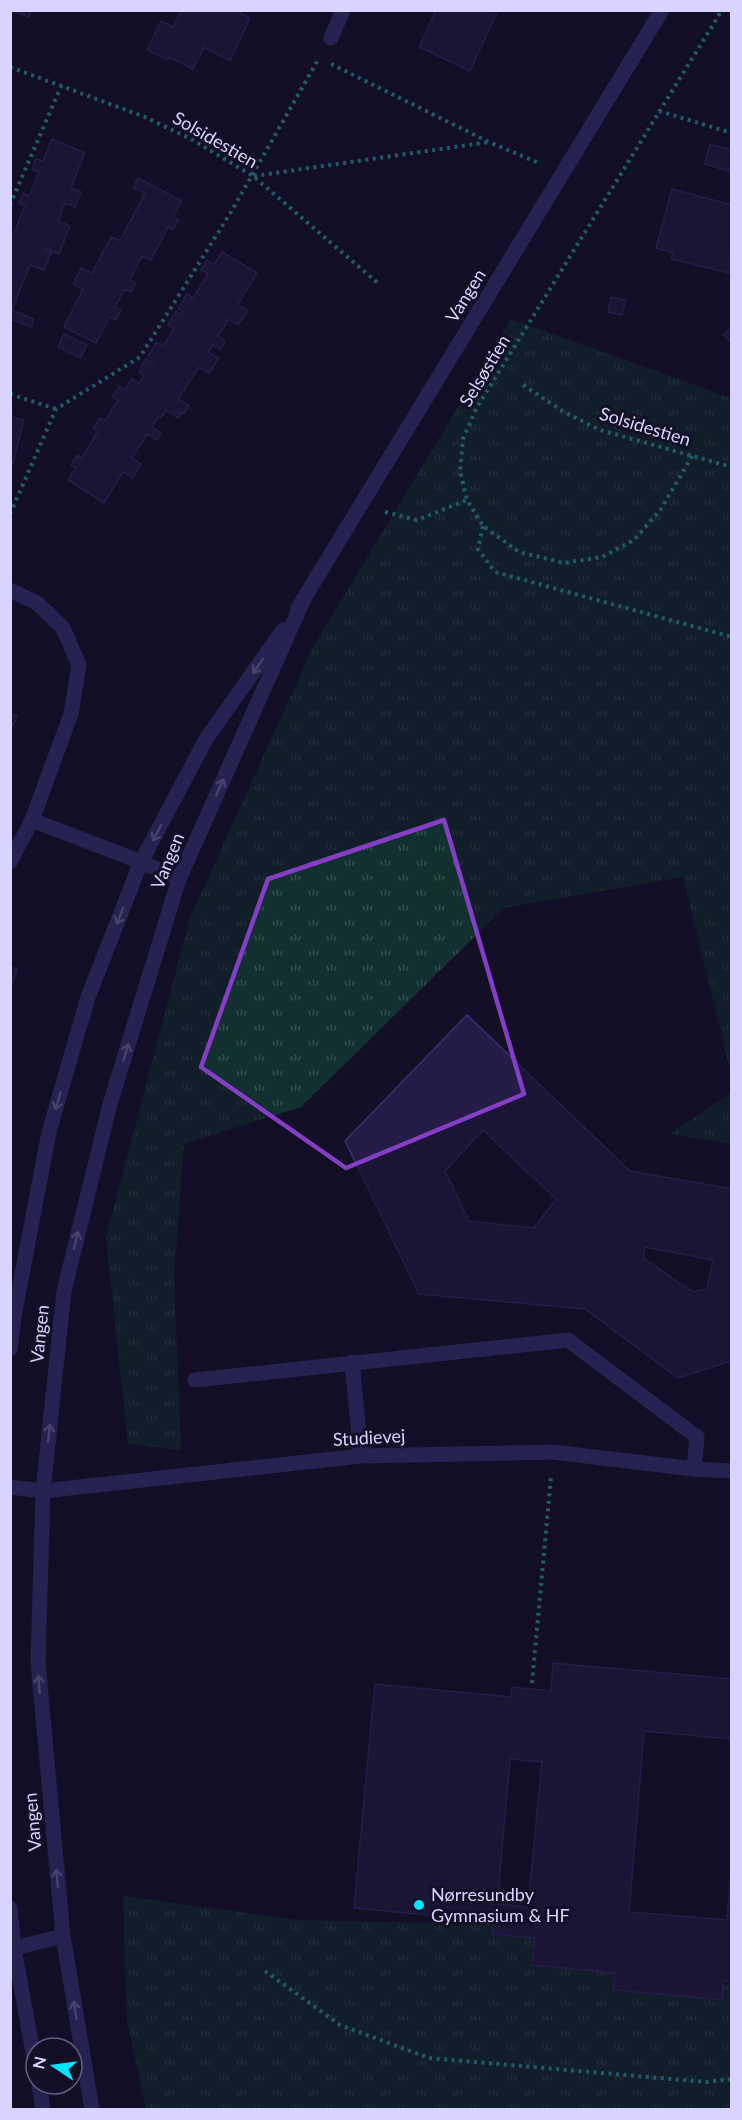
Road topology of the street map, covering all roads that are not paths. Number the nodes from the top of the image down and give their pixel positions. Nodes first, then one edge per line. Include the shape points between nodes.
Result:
1 (343, 10) edge
2 (662, 10) edge
3 (331, 38) road end
4 (10, 590) edge
5 (303, 601) junction
6 (32, 820) junction
7 (10, 862) edge
8 (141, 862) junction
9 (180, 879) junction
10 (10, 1349) edge
11 (352, 1362) junction
12 (195, 1380) dead end
13 (361, 1456) junction
14 (694, 1469) junction
15 (732, 1471) edge
16 (10, 1487) edge
17 (43, 1491) junction
18 (10, 1908) edge
19 (63, 1936) junction
20 (13, 1948) edge
21 (30, 2036) edge
22 (92, 2109) edge

1 - 3 street
2 - 5 street, Vangen
4 - 6 street via 37,603 63,628 79,665 71,714
5 -> 8 street, Vangen via 206,739
9 -> 5 street, Vangen
6 - 7 street
6 - 8 street
8 - 9 street
8 -> 10 street, Vangen via 88,997 49,1132
17 -> 9 street, Vangen via 64,1291 110,1104
11 - 12 street
11 - 13 street
11 - 14 street via 568,1340 697,1437
13 - 14 street, Studievej via 553,1452
13 - 17 street, Studievej
14 - 15 street, Studievej
16 - 17 street, Studievej
19 -> 17 street, Vangen via 38,1662
18 - 20 street
19 - 20 street
22 -> 19 street, Vangen
20 - 21 street

